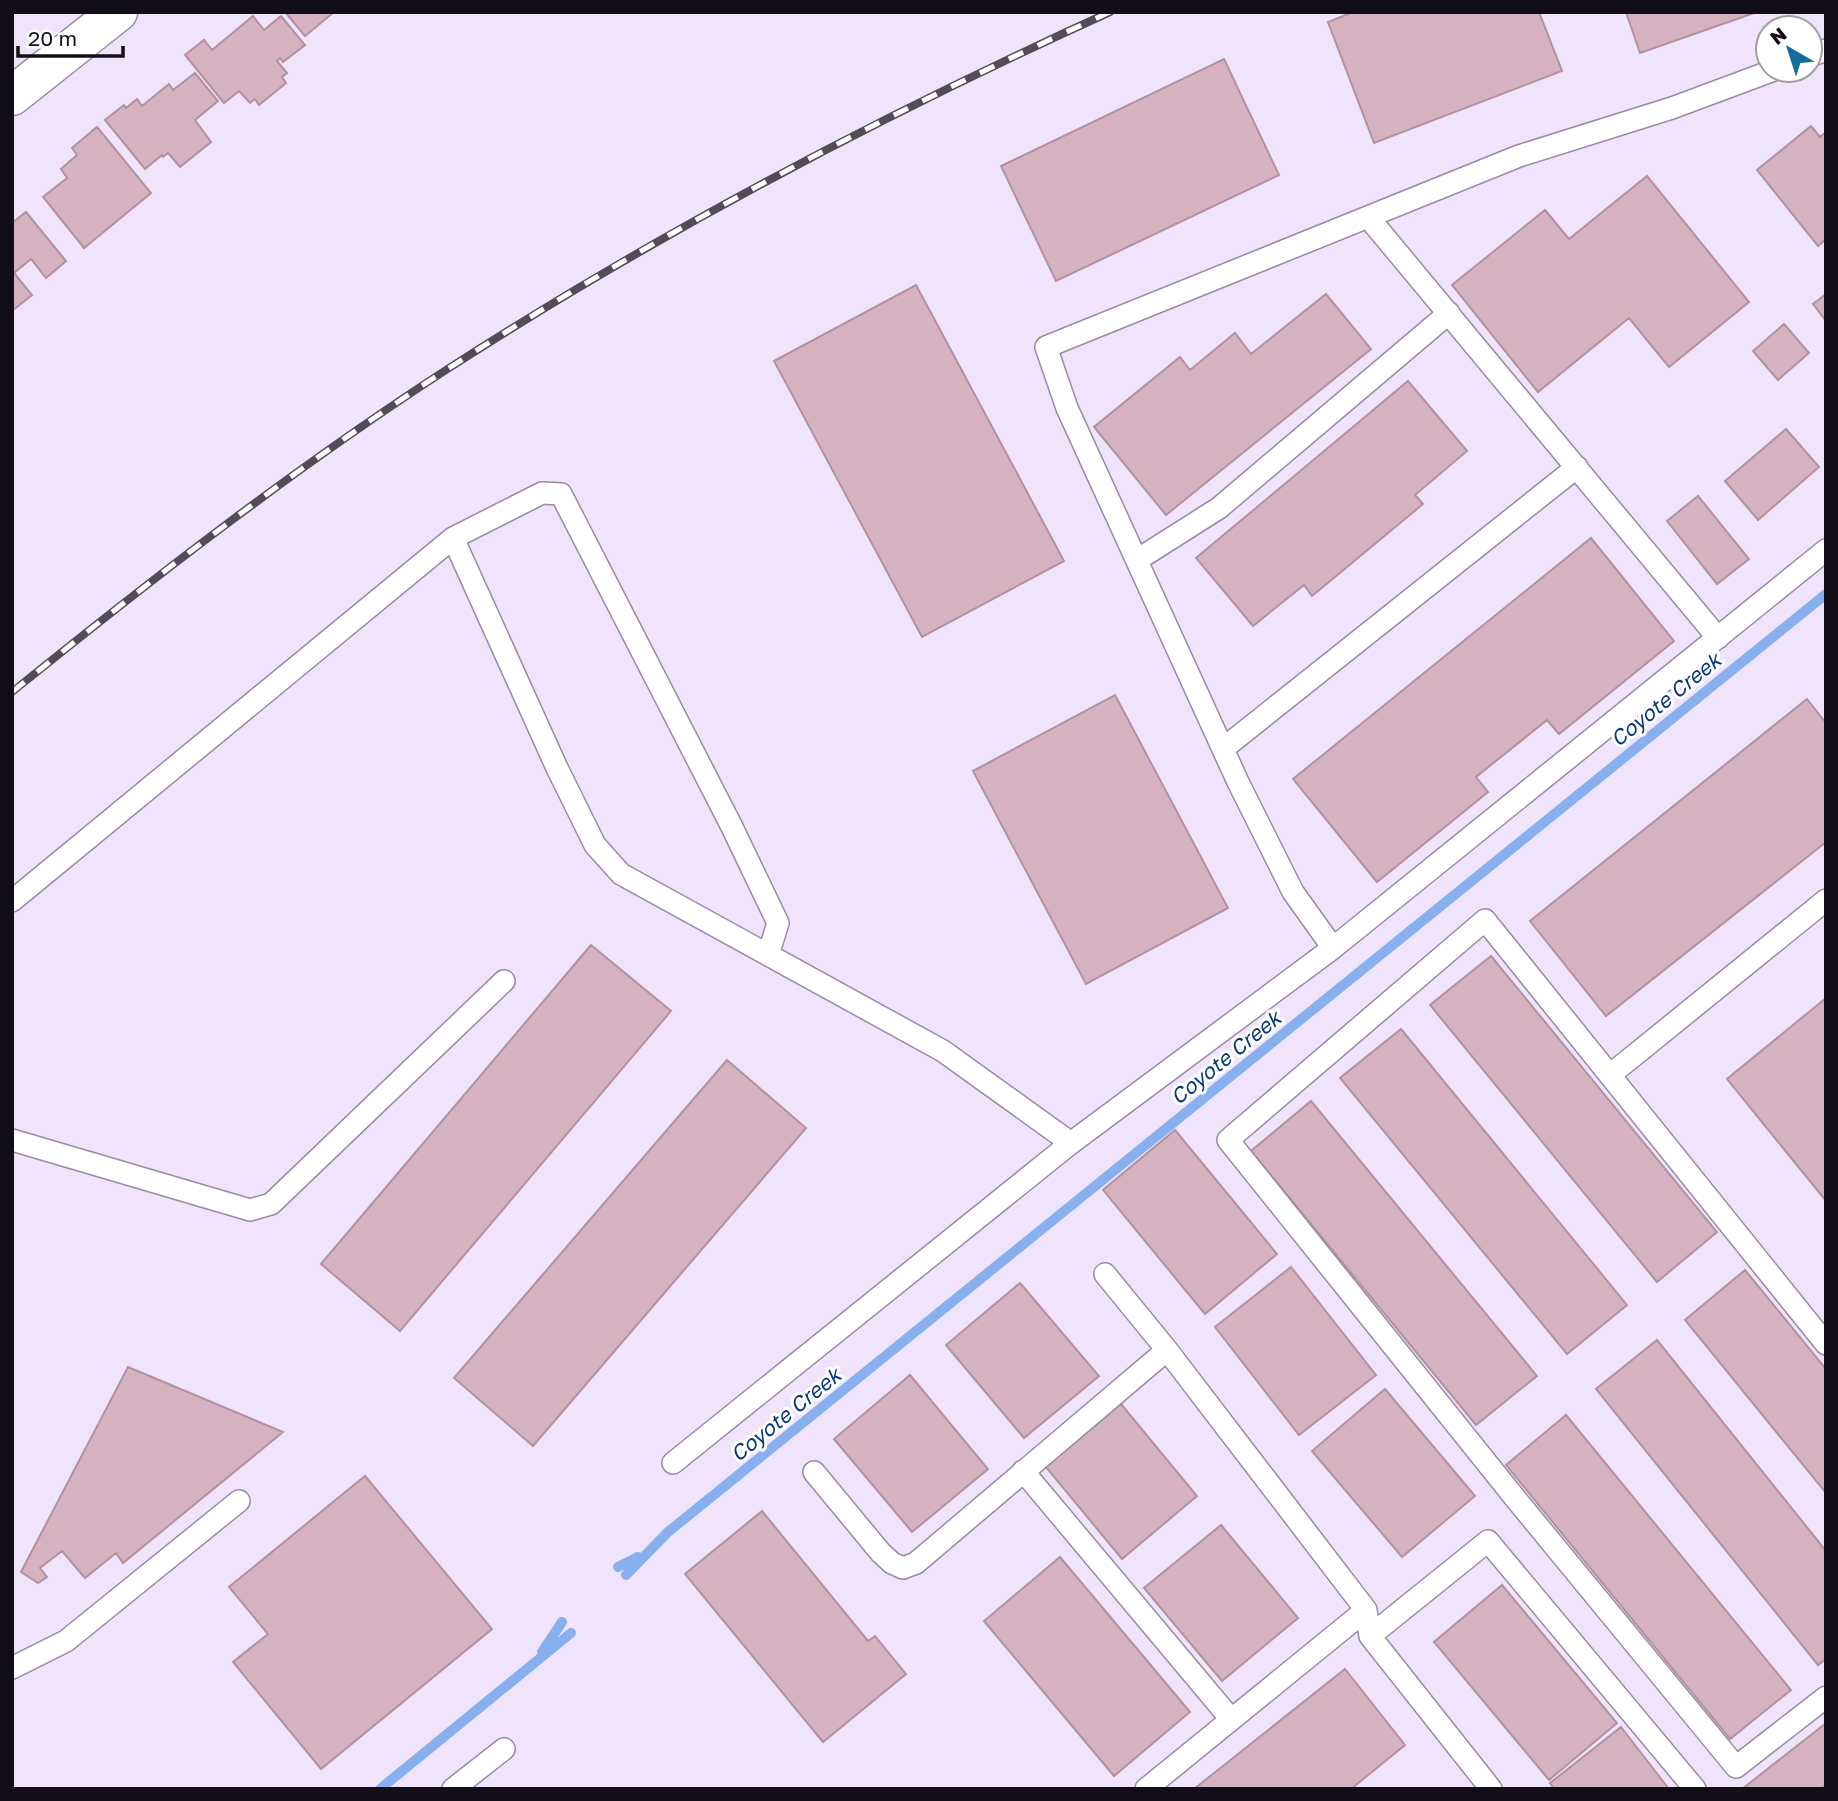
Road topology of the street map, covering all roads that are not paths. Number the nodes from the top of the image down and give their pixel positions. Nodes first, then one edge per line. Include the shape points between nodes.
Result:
1 (118, 12) edge
2 (1754, 77) edge
3 (12, 96) edge
4 (1368, 217) junction
5 (1449, 313) junction
6 (1577, 467) junction
7 (453, 538) junction
8 (1826, 550) edge
9 (1137, 560) junction
10 (1718, 638) junction
11 (1224, 748) junction
12 (1826, 900) edge
13 (12, 901) edge
14 (1333, 948) junction
15 (768, 955) junction
16 (504, 981) dead end
17 (1610, 1075) junction
18 (12, 1140) edge
19 (1071, 1143) junction
20 (1105, 1274) dead end
21 (1826, 1344) edge
22 (1167, 1350) junction
23 (673, 1463) dead end
24 (1023, 1471) junction
25 (814, 1472) dead end
26 (239, 1501) dead end
27 (1366, 1610) junction
28 (1370, 1636) junction
29 (12, 1668) edge
30 (1826, 1697) edge
31 (1230, 1718) junction
32 (504, 1749) dead end
33 (453, 1789) edge
34 (1146, 1789) edge
35 (1491, 1789) edge
36 (1695, 1789) edge

1 - 3 street
2 - 4 lane via 1519,156
4 - 5 lane
4 - 9 lane via 1046,347 1067,408
5 - 6 lane
5 - 9 lane via 1219,508
6 - 10 lane
6 - 11 lane
7 - 13 lane
7 - 15 lane via 595,845 621,874
7 - 15 lane via 542,493 561,494 779,923
8 - 10 lane
9 - 11 lane
10 - 14 lane
11 - 14 lane via 1293,892
12 - 17 lane
14 - 19 lane
15 - 19 lane via 943,1051
16 - 18 lane via 271,1204 250,1210
17 - 21 lane
17 - 30 lane via 1485,920 1227,1140 1736,1767
19 - 23 lane
20 - 22 lane
22 - 24 lane
22 - 27 lane
24 - 25 lane via 916,1563 903,1568 881,1553
24 - 31 lane
26 - 29 lane via 66,1641
27 - 28 lane
27 - 31 lane
28 - 35 lane
28 - 36 lane via 1488,1541
31 - 34 lane
32 - 33 lane

